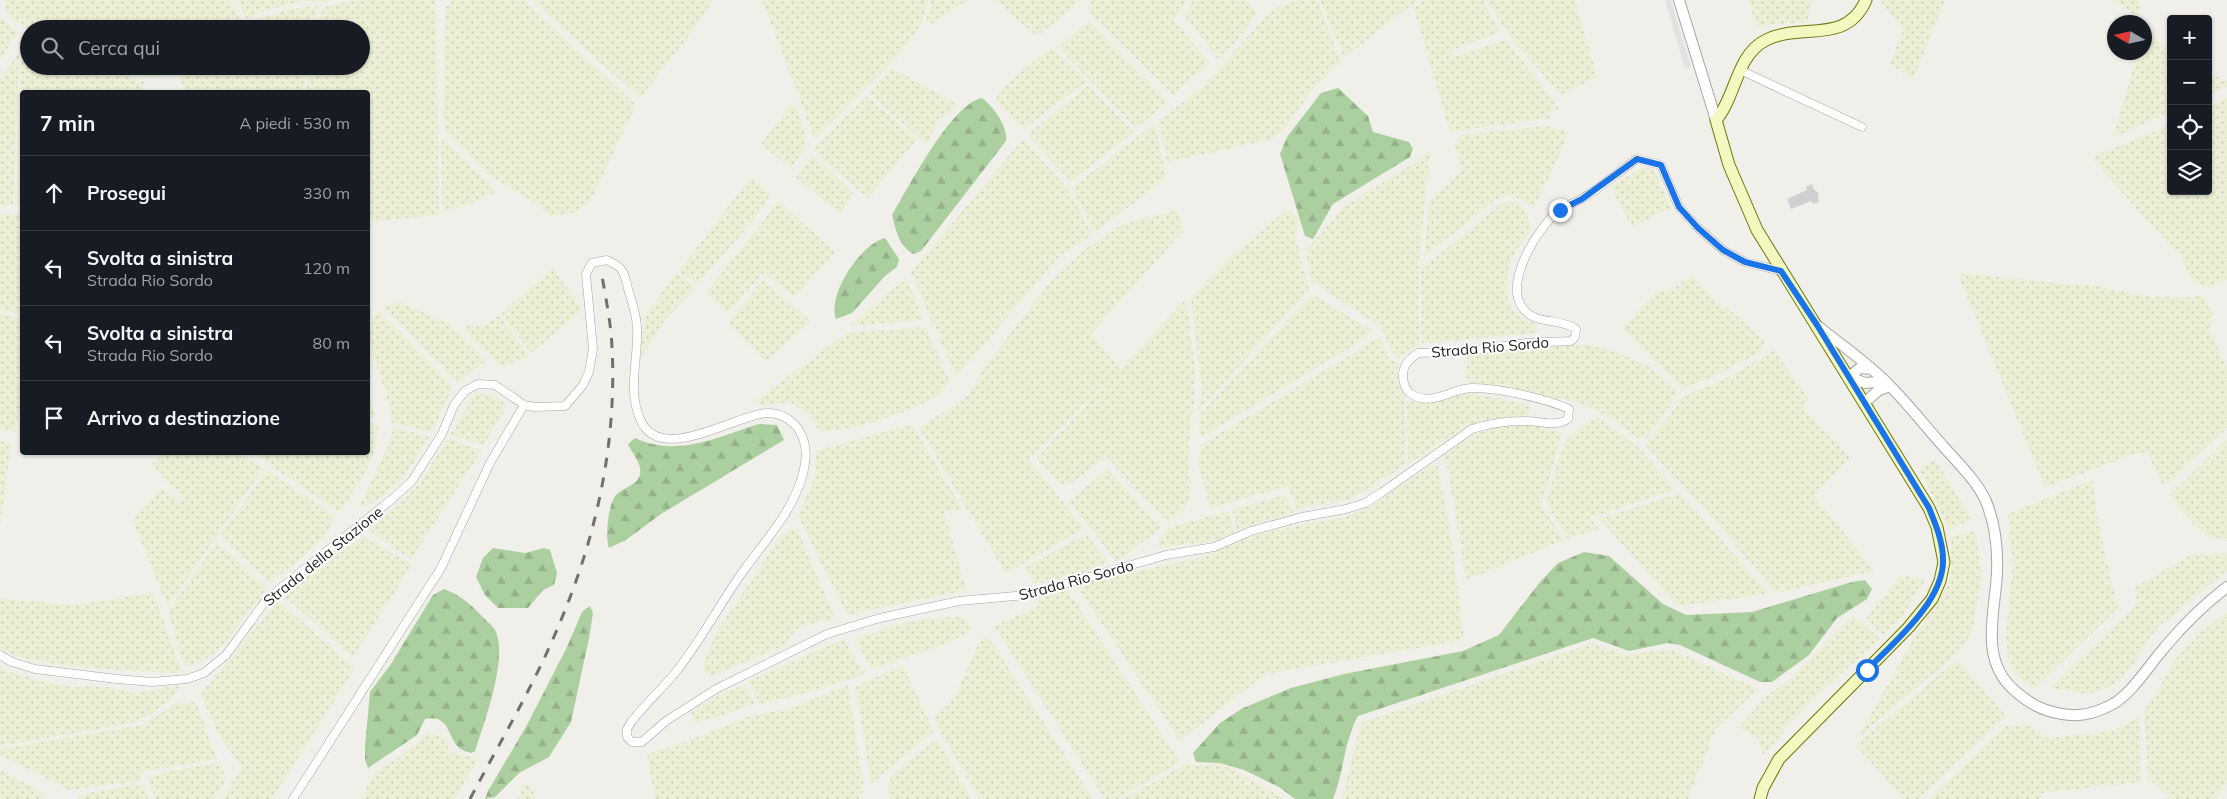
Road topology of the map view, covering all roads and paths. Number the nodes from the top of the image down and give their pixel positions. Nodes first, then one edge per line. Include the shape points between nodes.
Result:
1 (1679, 0) edge
2 (1866, 0) edge
3 (1740, 70) junction
4 (1716, 120) junction
5 (1862, 126) dead end
6 (1781, 271) junction
7 (1817, 325) junction
8 (1872, 369) junction
9 (1848, 378) junction
10 (1890, 386) junction
11 (1864, 402) junction
12 (524, 405) junction
13 (2227, 587) edge
14 (0, 655) edge
15 (294, 799) edge
16 (1760, 799) edge

1 - 4 street
2 - 3 main road via 1852,20 1838,28 1785,34 1765,40
3 - 4 main road via 1724,110
3 - 5 street
4 - 6 main road via 1742,200
6 - 7 main road
6 - 12 street, Strada Rio Sordo via 1745,262 1723,250 1683,212 1661,165 1637,159 1582,199 1560,210 1538,233 1520,268 1517,282 1521,306 1541,321 1560,322 1576,329 1571,341 1526,343 1470,352 1418,353 1404,367 1405,388 1412,395 1433,399 1470,388 1544,400 1569,409 1568,419 1561,424 1516,421 1472,429 1365,503 1251,531 1214,547 1166,555 1027,595 958,601 848,626 716,689 666,721 642,742 632,742 627,737 627,730 645,704 674,674 779,522 802,478 807,453 805,442 790,420 780,414 767,413 703,433 675,438 660,438 646,432 633,390 637,326 634,309 621,268 607,260 592,263 586,274 593,349 583,385 565,406
7 - 8 street
7 - 9 main road
8 - 9 street via 1860,368
8 - 10 street
9 - 10 street via 1883,382
9 - 11 main road
10 - 11 street
10 - 13 street via 1969,475 1984,498 1997,547 1991,636 1996,664 2006,684 2026,702 2055,713 2072,715 2090,714 2114,704 2198,610
11 - 16 main road via 1929,508 1937,527 1944,562 1940,581 1932,598 1908,628 1779,759
12 - 14 street, Strada della Stazione via 495,385 478,384 465,391 412,481 267,599 226,655 204,673 187,679 152,682 117,679 35,669
12 - 15 street via 490,464 441,568

